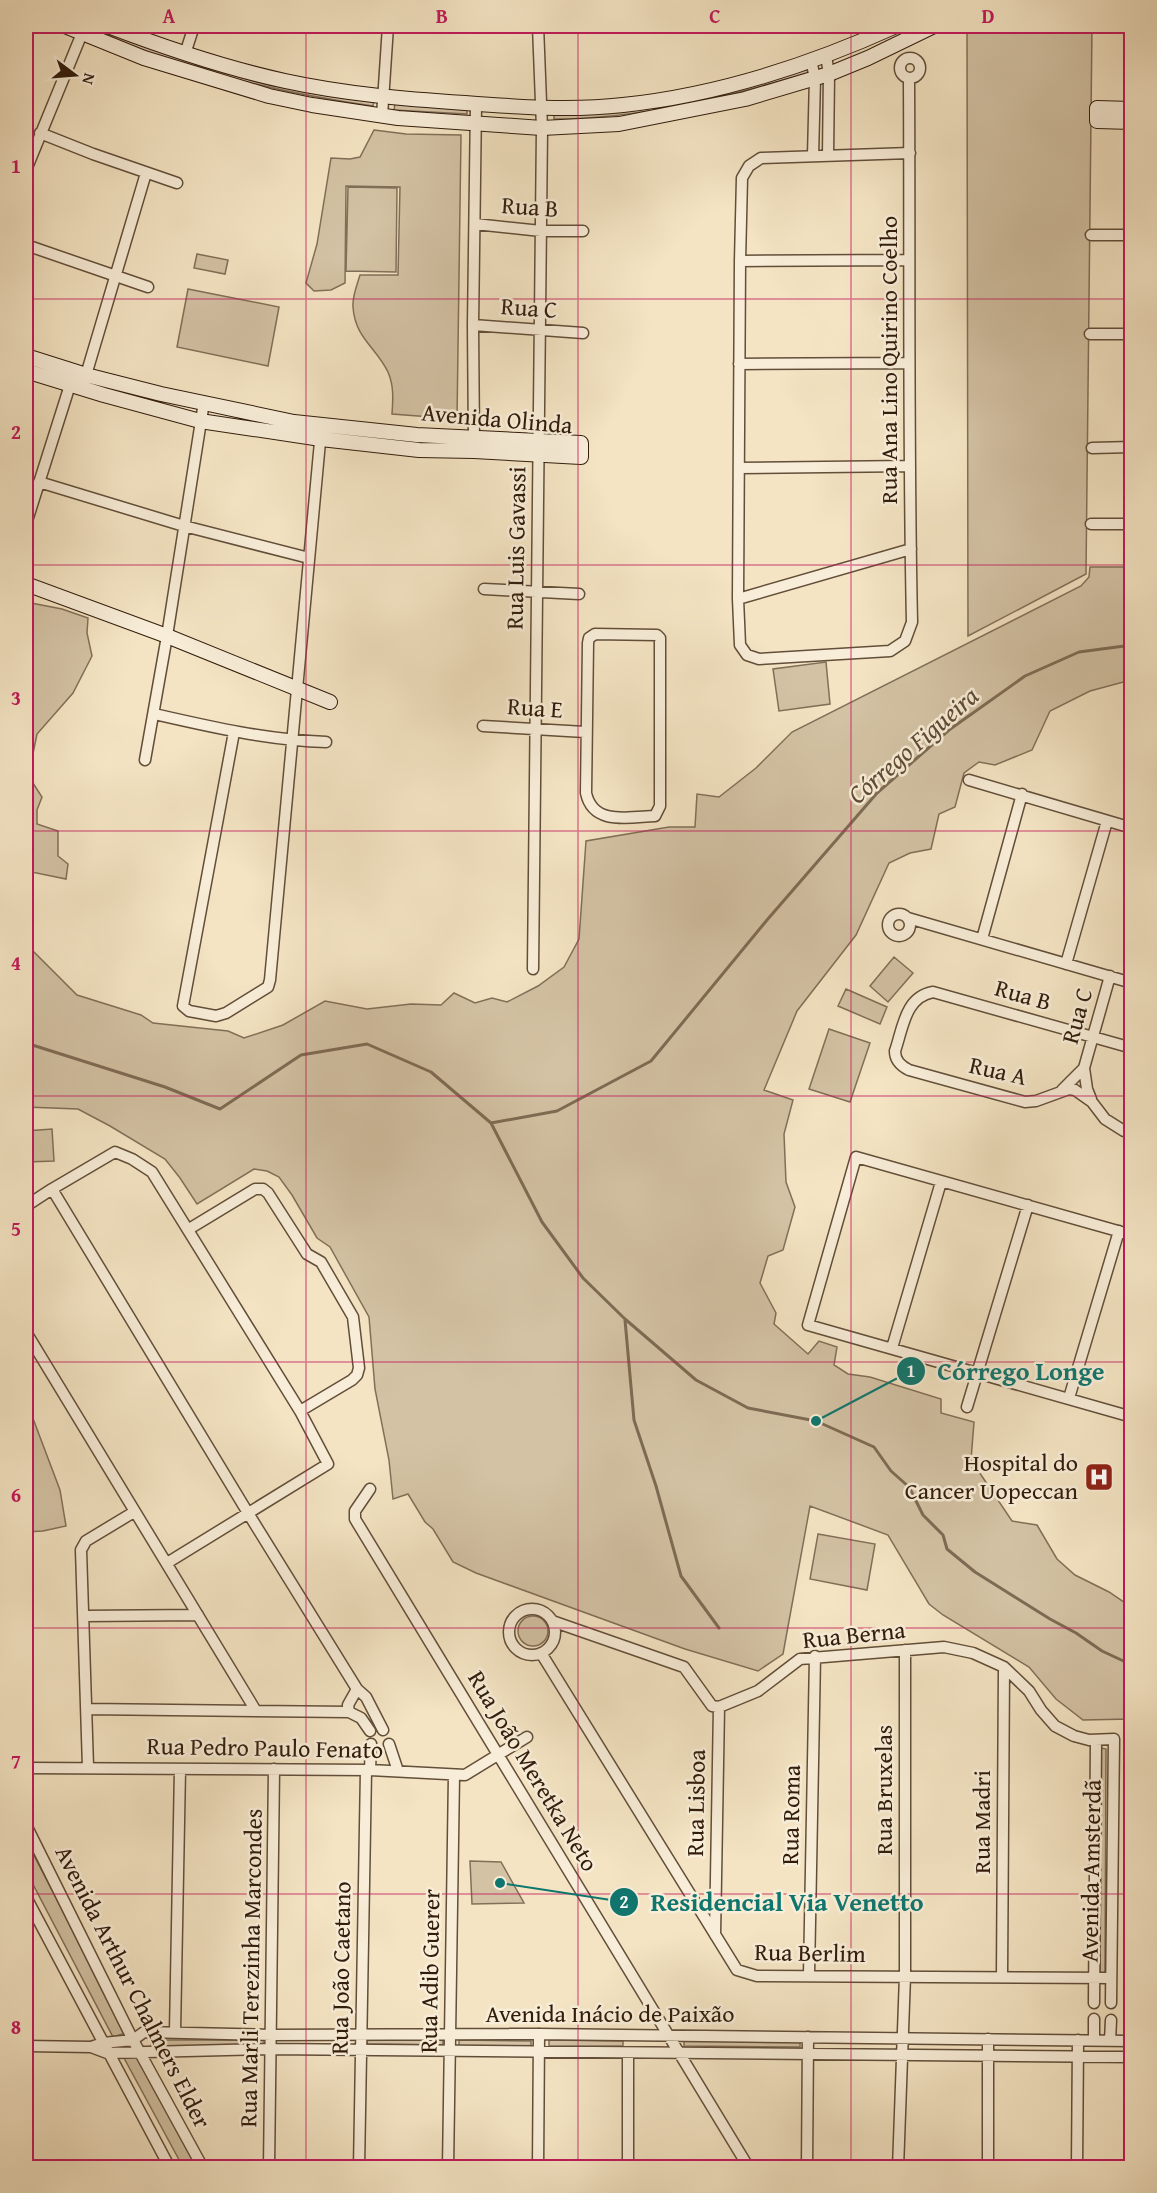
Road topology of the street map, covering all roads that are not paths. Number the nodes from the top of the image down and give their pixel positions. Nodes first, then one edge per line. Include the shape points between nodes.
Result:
1 (66, 26) edge
2 (108, 26) edge
3 (194, 26) edge
4 (388, 26) edge
5 (538, 26) edge
6 (896, 26) edge
7 (934, 26) edge
8 (83, 29) edge
9 (185, 54) junction
10 (826, 56) junction
11 (812, 60) junction
12 (829, 74) junction
13 (815, 78) junction
14 (909, 78) dead end
15 (384, 97) junction
16 (476, 104) junction
17 (542, 108) junction
18 (1131, 109) edge
19 (382, 116) junction
20 (1131, 122) edge
21 (476, 124) junction
22 (542, 128) junction
23 (40, 133) junction
24 (910, 153) junction
25 (828, 155) junction
26 (813, 156) junction
27 (26, 170) edge
28 (146, 173) junction
29 (177, 183) dead end
30 (475, 224) junction
31 (541, 231) junction
32 (583, 231) dead end
33 (1091, 235) dead end
34 (1131, 236) edge
35 (26, 245) edge
36 (909, 260) junction
37 (740, 261) junction
38 (115, 276) junction
39 (148, 287) dead end
40 (473, 326) junction
41 (540, 330) junction
42 (583, 333) dead end
43 (1090, 334) dead end
44 (1131, 334) edge
45 (26, 356) edge
46 (909, 363) junction
47 (739, 364) junction
48 (26, 371) edge
49 (86, 375) junction
50 (70, 385) junction
51 (137, 387) junction
52 (204, 402) junction
53 (134, 403) junction
54 (200, 421) junction
55 (321, 425) junction
56 (321, 439) junction
57 (474, 444) junction
58 (538, 447) junction
59 (1131, 447) edge
60 (1092, 448) dead end
61 (909, 466) junction
62 (739, 468) junction
63 (39, 482) junction
64 (26, 524) edge
65 (1091, 524) dead end
66 (1131, 524) edge
67 (184, 526) junction
68 (911, 549) junction
69 (309, 558) junction
70 (26, 584) edge
71 (484, 589) dead end
72 (536, 592) junction
73 (579, 594) dead end
74 (738, 599) junction
75 (167, 636) junction
76 (297, 688) junction
77 (330, 702) dead end
78 (154, 714) junction
79 (483, 726) dead end
80 (535, 729) junction
81 (234, 732) junction
82 (585, 732) junction
83 (292, 741) junction
84 (326, 742) dead end
85 (145, 760) dead end
86 (969, 780) dead end
87 (1022, 794) junction
88 (1107, 821) junction
89 (1131, 828) edge
90 (909, 924) dead end
91 (982, 939) junction
92 (1066, 964) junction
93 (533, 969) dead end
94 (1110, 976) junction
95 (1131, 983) edge
96 (909, 1008) joint
97 (1093, 1037) junction
98 (1131, 1048) edge
99 (1084, 1068) junction
100 (1060, 1092) junction
101 (1092, 1102) junction
102 (1131, 1133) edge
103 (941, 1182) junction
104 (52, 1190) junction
105 (1028, 1205) junction
106 (26, 1206) edge
107 (189, 1229) junction
108 (1119, 1231) junction
109 (1131, 1235) edge
110 (26, 1332) edge
111 (892, 1348) junction
112 (978, 1373) junction
113 (1069, 1398) junction
114 (967, 1407) dead end
115 (300, 1411) junction
116 (1131, 1417) edge
117 (370, 1489) dead end
118 (134, 1512) junction
119 (248, 1514) junction
120 (167, 1563) junction
121 (198, 1615) junction
122 (84, 1616) junction
123 (552, 1621) junction
124 (905, 1650) junction
125 (541, 1653) junction
126 (815, 1656) junction
127 (1004, 1666) junction
128 (357, 1689) junction
129 (718, 1707) junction
130 (87, 1708) junction
131 (256, 1711) junction
132 (350, 1712) junction
133 (527, 1737) dead end
134 (1096, 1741) junction
135 (371, 1744) dead end
136 (389, 1744) dead end
137 (499, 1756) junction
138 (88, 1767) junction
139 (26, 1768) edge
140 (180, 1769) junction
141 (274, 1769) junction
142 (368, 1770) junction
143 (398, 1771) junction
144 (454, 1775) junction
145 (26, 1826) edge
146 (26, 1897) edge
147 (715, 1936) junction
148 (809, 1975) junction
149 (904, 1976) junction
150 (1002, 1977) junction
151 (1111, 1978) junction
152 (1095, 1979) junction
153 (1094, 2003) dead end
154 (1111, 2003) dead end
155 (1094, 2019) dead end
156 (1111, 2020) dead end
157 (175, 2032) junction
158 (449, 2034) junction
159 (538, 2034) junction
160 (272, 2035) junction
161 (360, 2035) junction
162 (668, 2035) junction
163 (808, 2037) junction
164 (903, 2038) junction
165 (988, 2039) junction
166 (133, 2040) junction
167 (1078, 2040) junction
168 (1094, 2040) junction
169 (1110, 2041) junction
170 (1131, 2041) edge
171 (26, 2046) edge
172 (105, 2048) junction
173 (272, 2049) junction
174 (360, 2051) junction
175 (140, 2052) junction
176 (449, 2052) junction
177 (538, 2053) junction
178 (679, 2053) junction
179 (628, 2054) junction
180 (808, 2054) junction
181 (902, 2056) junction
182 (988, 2056) junction
183 (1078, 2057) junction
184 (1131, 2057) edge
185 (170, 2168) edge
186 (203, 2168) edge
187 (269, 2168) edge
188 (359, 2168) edge
189 (448, 2168) edge
190 (538, 2168) edge
191 (628, 2168) edge
192 (749, 2168) edge
193 (807, 2168) edge
194 (898, 2168) edge
195 (988, 2168) edge
196 (1077, 2168) edge

1 - 8 street
2 - 9 street
3 - 9 street
4 - 15 street
5 - 17 street
6 - 10 street
7 - 12 street
8 - 19 street via 144,58 269,96
8 - 23 street
9 - 15 street via 285,81
10 - 11 street
10 - 12 street
11 - 13 street
11 - 17 street via 751,80 669,98 625,105
12 - 13 street
12 - 25 street
13 - 22 street via 745,99 651,118
13 - 26 street
14 - 24 street, Rua Ana Lino Quirino Coelho
15 - 16 street
15 - 19 street
16 - 17 street
16 - 21 street
17 - 22 street, Rua Luis Gavassi
18 - 20 street via 1097,108 1097,121
19 - 21 street
21 - 22 street
21 - 30 street
22 - 31 street, Rua Luis Gavassi
23 - 27 street
23 - 28 street
24 - 25 street
24 - 36 street, Rua Ana Lino Quirino Coelho
25 - 26 street
26 - 37 street via 761,158 749,166 742,178
28 - 29 street
28 - 38 street
30 - 31 street, Rua B
30 - 40 street
31 - 32 street, Rua B
31 - 41 street, Rua Luis Gavassi
33 - 34 street
35 - 38 street
36 - 37 street
36 - 46 street, Rua Ana Lino Quirino Coelho
37 - 47 street
38 - 39 street
38 - 49 street
40 - 41 street, Rua C
40 - 57 street
41 - 42 street, Rua C
41 - 58 street, Rua Luis Gavassi
43 - 44 street
45 - 49 street, Avenida Olinda
46 - 47 street
46 - 61 street, Rua Ana Lino Quirino Coelho
47 - 62 street
48 - 50 street, Avenida Olinda
49 - 51 street, Avenida Olinda
50 - 53 street, Avenida Olinda
50 - 63 street
51 - 52 street, Avenida Olinda
51 - 53 street
52 - 54 street
52 - 55 street, Avenida Olinda
53 - 54 street, Avenida Olinda
54 - 56 street, Avenida Olinda
54 - 67 street
55 - 56 street
55 - 57 street, Avenida Olinda
56 - 57 street, Avenida Olinda via 418,450
56 - 69 street
57 - 58 street, Avenida Olinda
58 - 72 street, Rua Luis Gavassi
59 - 60 street
61 - 62 street
61 - 68 street, Rua Ana Lino Quirino Coelho
62 - 74 street
63 - 64 street
63 - 67 street
65 - 66 street
67 - 69 street
67 - 75 street
68 - 74 street
68 - 74 street, Rua Ana Lino Quirino Coelho via 912,622 905,641 890,651 759,659 747,655 740,645
69 - 76 street
70 - 75 street
71 - 72 street
72 - 73 street
72 - 80 street, Rua Luis Gavassi
75 - 76 street
75 - 78 street
76 - 77 street
76 - 83 street
78 - 81 street
78 - 85 street
79 - 80 street, Rua E
80 - 82 street, Rua E
80 - 93 street, Rua Luis Gavassi
81 - 83 street
81 - 83 street via 183,1006 189,1011 216,1016 268,987 270,980
82 - 82 street via 586,793 593,810 609,817 655,816 660,806 657,635 595,634 589,639
83 - 84 street
86 - 87 street
87 - 88 street
87 - 91 street
88 - 89 street
88 - 92 street
90 - 91 street via 925,923
91 - 92 street
92 - 94 street
94 - 95 street
94 - 97 street, Rua C
96 - 97 street, Rua B via 921,995 939,992
96 - 100 street, Rua A via 895,1051 895,1058 904,1067 1025,1102
97 - 98 street, Rua B
97 - 99 street, Rua C
99 - 100 street, Rua C
99 - 101 street, Rua C
100 - 101 street, Rua A via 1075,1090
101 - 102 street, Rua A via 1105,1119
103 - 105 street
103 - 111 street
103 - 111 street via 856,1157 808,1325
104 - 106 street
104 - 107 street via 115,1152 152,1172
104 - 119 street
105 - 108 street
105 - 112 street
107 - 115 street
107 - 115 street via 262,1189 307,1254 321,1262 353,1317 359,1368 352,1380
108 - 109 street
108 - 113 street
110 - 118 street
111 - 112 street
112 - 113 street
112 - 114 street
113 - 116 street
115 - 119 street via 328,1464
117 - 137 street, Rua João Meretka Neto via 355,1511 355,1520
118 - 120 street
118 - 122 street via 86,1541 81,1550
119 - 120 street
119 - 128 street
120 - 121 street
121 - 122 street
121 - 131 street
122 - 130 street
123 - 125 street via 554,1639
123 - 125 street via 540,1610 524,1610 517,1614 510,1628 518,1650 525,1654
123 - 129 street via 684,1667 712,1706
124 - 126 street, Rua Berna
124 - 127 street, Rua Berna via 944,1647 973,1653
124 - 149 street, Rua Bruxelas
125 - 147 street, Rua Berlim
126 - 129 street, Rua Berna via 800,1659 758,1690
126 - 148 street, Rua Roma
127 - 134 street, Rua Berna via 1055,1726
127 - 150 street, Rua Madri
128 - 132 street via 348,1705
128 - 132 street via 366,1697 381,1726 369,1728
129 - 147 street, Rua Lisboa
130 - 131 street
130 - 138 street
131 - 132 street
133 - 137 street, Rua Pedro Paulo Fenato
134 - 151 street, Avenida Amsterdã via 1114,1739
134 - 152 street, Avenida Amsterdã
135 - 142 street, Rua João Caetano
136 - 143 street
137 - 144 street, Rua Pedro Paulo Fenato via 465,1775
137 - 162 street, Rua João Meretka Neto
138 - 139 street, Rua Pedro Paulo Fenato
138 - 140 street, Rua Pedro Paulo Fenato
140 - 141 street, Rua Pedro Paulo Fenato
140 - 157 street
141 - 142 street, Rua Pedro Paulo Fenato
141 - 160 street, Rua Marli Terezinha Marcondes
142 - 143 street, Rua Pedro Paulo Fenato
142 - 161 street, Rua João Caetano
143 - 144 street, Rua Pedro Paulo Fenato
144 - 158 street, Rua Adib Guerer
145 - 166 street, Avenida Arthur Chalmers Elder
146 - 172 street, Avenida Arthur Chalmers Elder
147 - 148 street, Rua Berlim via 737,1970 746,1974
148 - 149 street, Rua Berlim
149 - 150 street, Rua Berlim
149 - 164 street, Rua Bruxelas
150 - 152 street, Rua Berlim
151 - 152 street, Rua Berlim
151 - 154 street, Avenida Amsterdã
152 - 153 street, Avenida Amsterdã
155 - 168 street
156 - 169 street
157 - 160 street, Avenida Inácio de Paixão
157 - 166 street, Avenida Inácio de Paixão via 144,2032
158 - 159 street, Avenida Inácio de Paixão
158 - 161 street, Avenida Inácio de Paixão
158 - 176 street, Rua Adib Guerer
159 - 162 street, Avenida Inácio de Paixão
159 - 177 street
160 - 161 street, Avenida Inácio de Paixão
160 - 173 street, Rua Marli Terezinha Marcondes
161 - 174 street, Rua João Caetano
162 - 163 street, Avenida Inácio de Paixão
162 - 178 street, Rua João Meretka Neto
163 - 164 street, Avenida Inácio de Paixão
163 - 180 street
164 - 165 street, Avenida Inácio de Paixão
164 - 181 street, Rua Bruxelas
165 - 167 street, Avenida Inácio de Paixão
165 - 182 street
166 - 172 street, Avenida Inácio de Paixão
166 - 175 street, Avenida Arthur Chalmers Elder
167 - 168 street, Avenida Inácio de Paixão
167 - 183 street
168 - 169 street, Avenida Inácio de Paixão
169 - 170 street, Avenida Inácio de Paixão
171 - 172 street, Avenida Inácio de Paixão
172 - 175 street, Avenida Inácio de Paixão
172 - 185 street, Avenida Arthur Chalmers Elder
173 - 174 street, Avenida Inácio de Paixão
173 - 175 street, Avenida Inácio de Paixão
173 - 187 street, Rua Marli Terezinha Marcondes
174 - 176 street, Avenida Inácio de Paixão
174 - 188 street, Rua João Caetano
175 - 186 street, Avenida Arthur Chalmers Elder
176 - 177 street, Avenida Inácio de Paixão
176 - 189 street, Rua Adib Guerer
177 - 179 street, Avenida Inácio de Paixão
177 - 190 street
178 - 179 street, Avenida Inácio de Paixão
178 - 180 street, Avenida Inácio de Paixão
178 - 192 street, Rua João Meretka Neto
179 - 191 street
180 - 181 street, Avenida Inácio de Paixão
180 - 193 street
181 - 182 street, Avenida Inácio de Paixão
181 - 194 street, Rua Bruxelas
182 - 183 street, Avenida Inácio de Paixão
182 - 195 street
183 - 184 street, Avenida Inácio de Paixão
183 - 196 street

